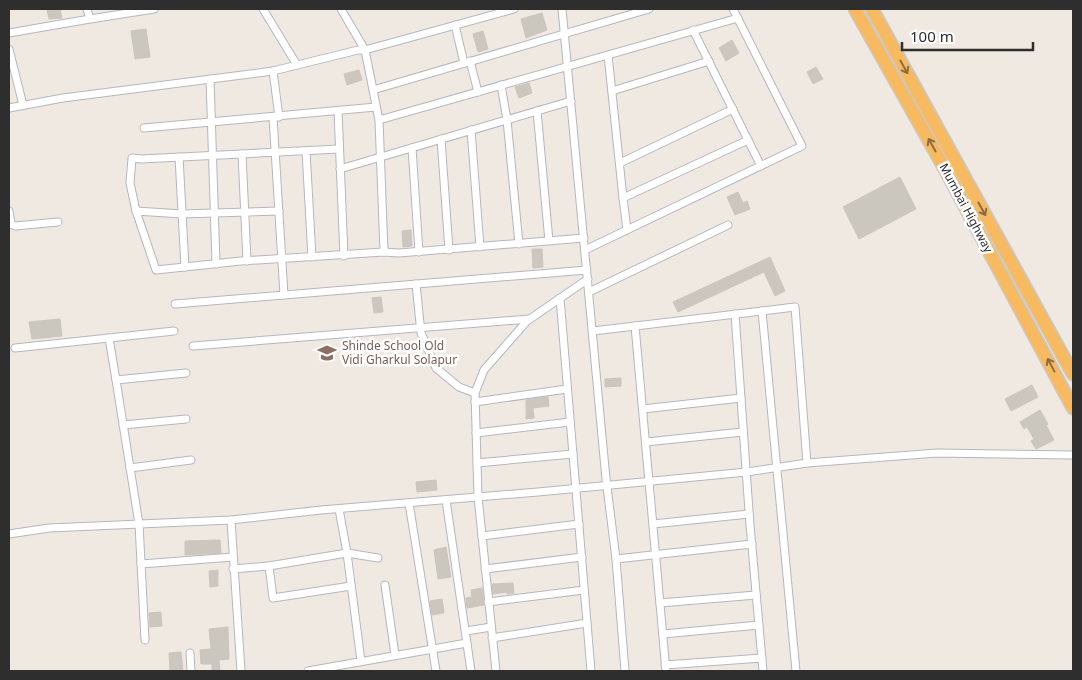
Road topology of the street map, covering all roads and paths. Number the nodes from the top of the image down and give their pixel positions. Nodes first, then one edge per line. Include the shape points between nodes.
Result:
1 (87, 9) edge
2 (154, 9) edge
3 (263, 9) edge
4 (341, 9) edge
5 (514, 9) edge
6 (562, 9) edge
7 (649, 9) edge
8 (733, 9) edge
9 (855, 9) edge
10 (872, 9) edge
11 (501, 10) edge
12 (738, 18) junction
13 (90, 19) junction
14 (455, 25) junction
15 (694, 30) junction
16 (9, 33) edge
17 (564, 34) junction
18 (9, 49) edge
19 (365, 50) junction
20 (608, 55) junction
21 (709, 61) junction
22 (467, 62) junction
23 (297, 65) junction
24 (567, 66) junction
25 (273, 71) junction
26 (210, 79) junction
27 (501, 86) junction
28 (373, 90) junction
29 (612, 91) junction
30 (478, 92) junction
31 (571, 101) junction
32 (23, 105) junction
33 (376, 107) junction
34 (9, 108) edge
35 (733, 109) junction
36 (338, 111) junction
37 (537, 111) junction
38 (276, 117) junction
39 (379, 120) junction
40 (507, 120) junction
41 (211, 122) junction
42 (144, 128) dead end
43 (471, 130) junction
44 (441, 139) junction
45 (748, 140) junction
46 (412, 148) junction
47 (339, 149) junction
48 (306, 151) junction
49 (275, 152) junction
50 (242, 154) junction
51 (212, 156) junction
52 (179, 157) junction
53 (380, 157) junction
54 (620, 163) junction
55 (761, 166) junction
56 (340, 169) junction
57 (623, 198) junction
58 (9, 211) edge
59 (136, 211) junction
60 (279, 211) junction
61 (244, 212) junction
62 (214, 213) junction
63 (182, 214) junction
64 (58, 222) dead end
65 (728, 225) dead end
66 (628, 230) junction
67 (584, 238) junction
68 (549, 242) junction
69 (519, 244) junction
70 (480, 247) junction
71 (449, 250) junction
72 (586, 250) junction
73 (384, 252) junction
74 (418, 252) junction
75 (344, 256) junction
76 (312, 257) junction
77 (282, 259) junction
78 (247, 261) junction
79 (216, 264) junction
80 (185, 267) junction
81 (587, 270) junction
82 (588, 279) junction
83 (416, 284) junction
84 (589, 292) junction
85 (284, 295) junction
86 (560, 298) junction
87 (175, 304) dead end
88 (762, 311) junction
89 (735, 314) junction
90 (530, 319) junction
91 (635, 326) junction
92 (421, 328) junction
93 (174, 331) dead end
94 (593, 331) junction
95 (109, 338) junction
96 (193, 346) dead end
97 (14, 348) dead end
98 (186, 373) dead end
99 (1073, 374) edge
100 (116, 380) junction
101 (568, 389) junction
102 (474, 393) junction
103 (741, 398) junction
104 (475, 402) junction
105 (1073, 408) edge
106 (643, 409) junction
107 (186, 419) dead end
108 (570, 422) junction
109 (123, 425) junction
110 (744, 432) junction
111 (476, 433) junction
112 (646, 442) junction
113 (573, 454) junction
114 (1073, 455) edge
115 (190, 460) dead end
116 (477, 463) junction
117 (807, 463) junction
118 (777, 467) junction
119 (130, 468) junction
120 (747, 472) junction
121 (649, 481) junction
122 (607, 486) junction
123 (576, 489) junction
124 (478, 498) junction
125 (446, 500) junction
126 (408, 503) junction
127 (340, 509) junction
128 (749, 514) junction
129 (231, 520) junction
130 (139, 524) junction
131 (579, 524) junction
132 (653, 524) junction
133 (9, 534) edge
134 (482, 536) junction
135 (752, 544) junction
136 (347, 553) junction
137 (656, 555) junction
138 (233, 557) junction
139 (582, 557) junction
140 (378, 558) dead end
141 (616, 560) junction
142 (141, 564) junction
143 (269, 566) junction
144 (233, 569) junction
145 (485, 569) junction
146 (385, 585) dead end
147 (351, 586) junction
148 (584, 590) junction
149 (756, 595) junction
150 (488, 602) junction
151 (660, 603) junction
152 (587, 624) junction
153 (759, 625) junction
154 (490, 627) junction
155 (466, 631) junction
156 (663, 634) junction
157 (492, 638) junction
158 (146, 640) dead end
159 (467, 643) junction
160 (432, 649) junction
161 (190, 653) dead end
162 (395, 655) junction
163 (762, 658) junction
164 (361, 661) junction
165 (341, 668) edge
166 (666, 668) edge
167 (191, 671) edge
168 (241, 671) edge
169 (308, 671) edge
170 (436, 671) edge
171 (471, 671) edge
172 (496, 671) edge
173 (591, 671) edge
174 (625, 671) edge
175 (763, 671) edge
176 (796, 671) edge

1 - 13 street
2 - 13 street
3 - 23 street
4 - 19 street
5 - 11 street
6 - 17 street
7 - 17 street
8 - 12 street
105 -> 9 highway, Mumbai Highway
10 -> 99 highway
11 - 14 street
12 - 15 street
12 - 55 street via 802,146
13 - 16 street
14 - 19 street
14 - 22 street
15 - 20 street
15 - 21 street
17 - 22 street
17 - 24 street
18 - 32 street
19 - 23 street
19 - 28 street
20 - 24 street
20 - 29 street
21 - 29 street
21 - 35 street
22 - 28 street
22 - 30 street
23 - 25 street
24 - 27 street
24 - 31 street
25 - 26 street
25 - 38 street
26 - 32 street
26 - 41 street
27 - 30 street
27 - 40 street
28 - 33 street
29 - 54 street
30 - 39 street
31 - 37 street
31 - 67 street
32 - 34 street
33 - 36 street
33 - 39 street
35 - 45 street
35 - 54 street
36 - 38 street
36 - 47 street
37 - 40 street
37 - 68 street
38 - 41 street
38 - 49 street
39 - 53 street
40 - 43 street
40 - 69 street
41 - 42 street
41 - 51 street
43 - 44 street
43 - 70 street
44 - 46 street
44 - 71 street
45 - 55 street
45 - 57 street
46 - 53 street
46 - 74 street
47 - 48 street
47 - 56 street
48 - 49 street
48 - 76 street
49 - 50 street
49 - 60 street
50 - 51 street
50 - 61 street
51 - 52 street
51 - 62 street
52 - 59 street via 132,158 130,183
52 - 63 street
53 - 56 street
53 - 73 street
54 - 57 street
55 - 66 street
56 - 75 street
57 - 66 street
58 - 64 street via 11,224 15,226
59 - 63 street
59 - 80 street via 156,270
60 - 61 street
60 - 77 street
61 - 62 street
61 - 78 street
62 - 63 street
62 - 79 street
63 - 80 street
65 - 84 street
66 - 72 street
67 - 68 street
67 - 72 street
68 - 69 street
69 - 70 street
70 - 71 street
71 - 74 street
72 - 81 street
73 - 74 street
73 - 75 street
75 - 76 street
76 - 77 street
77 - 78 street
77 - 85 street
78 - 79 street
79 - 80 street
81 - 82 street
81 - 83 street
82 - 84 street
82 - 86 street
83 - 85 street
83 - 92 street
84 - 94 street
85 - 87 street
86 - 90 street
86 - 101 street
88 - 89 street
88 - 117 street via 795,307
88 - 118 street
89 - 91 street
89 - 103 street
90 - 92 street
90 - 102 street via 484,370
91 - 94 street
91 - 106 street
92 - 96 street
92 - 102 street via 436,368 459,387
93 - 95 street
94 - 122 street
95 - 97 street
95 - 100 street
98 - 100 street
100 - 109 street
101 - 104 street
101 - 108 street
102 - 104 street
103 - 106 street
103 - 110 street
104 - 111 street
106 - 112 street
107 - 109 street
108 - 111 street
108 - 113 street
109 - 119 street
110 - 112 street
110 - 120 street
111 - 116 street
112 - 121 street
113 - 116 street
113 - 123 street
114 - 117 street via 937,453
115 - 119 street
116 - 124 street
117 - 118 street
118 - 120 street
118 - 176 street
119 - 130 street
120 - 121 street
120 - 128 street
121 - 122 street
121 - 132 street
122 - 123 street
122 - 141 street
123 - 124 street
123 - 131 street
124 - 125 street
124 - 134 street
125 - 126 street
125 - 155 street
126 - 127 street
126 - 160 street
127 - 129 street
127 - 136 street
128 - 132 street
128 - 135 street
129 - 130 street
129 - 138 street
130 - 133 street via 49,528
130 - 142 street
131 - 134 street
131 - 139 street
132 - 137 street
134 - 145 street
135 - 137 street
135 - 149 street
136 - 140 street
136 - 143 street
136 - 147 street
137 - 141 street
137 - 151 street
138 - 142 street
138 - 144 street
139 - 145 street
139 - 148 street
141 - 174 street
142 - 158 street
143 - 144 street
143 - 147 street via 273,598
144 - 168 street
145 - 150 street
146 - 162 street
147 - 164 street
148 - 150 street
148 - 152 street
149 - 151 street
149 - 153 street
150 - 154 street
151 - 156 street
152 - 157 street
152 - 173 street
153 - 156 street
153 - 163 street
154 - 155 street
154 - 157 street
155 - 159 street
156 - 166 street
157 - 172 street
159 - 160 street
159 - 171 street
160 - 162 street
160 - 170 street
161 - 167 street
162 - 164 street
163 - 166 street
163 - 175 street
164 - 165 street
165 - 169 street

